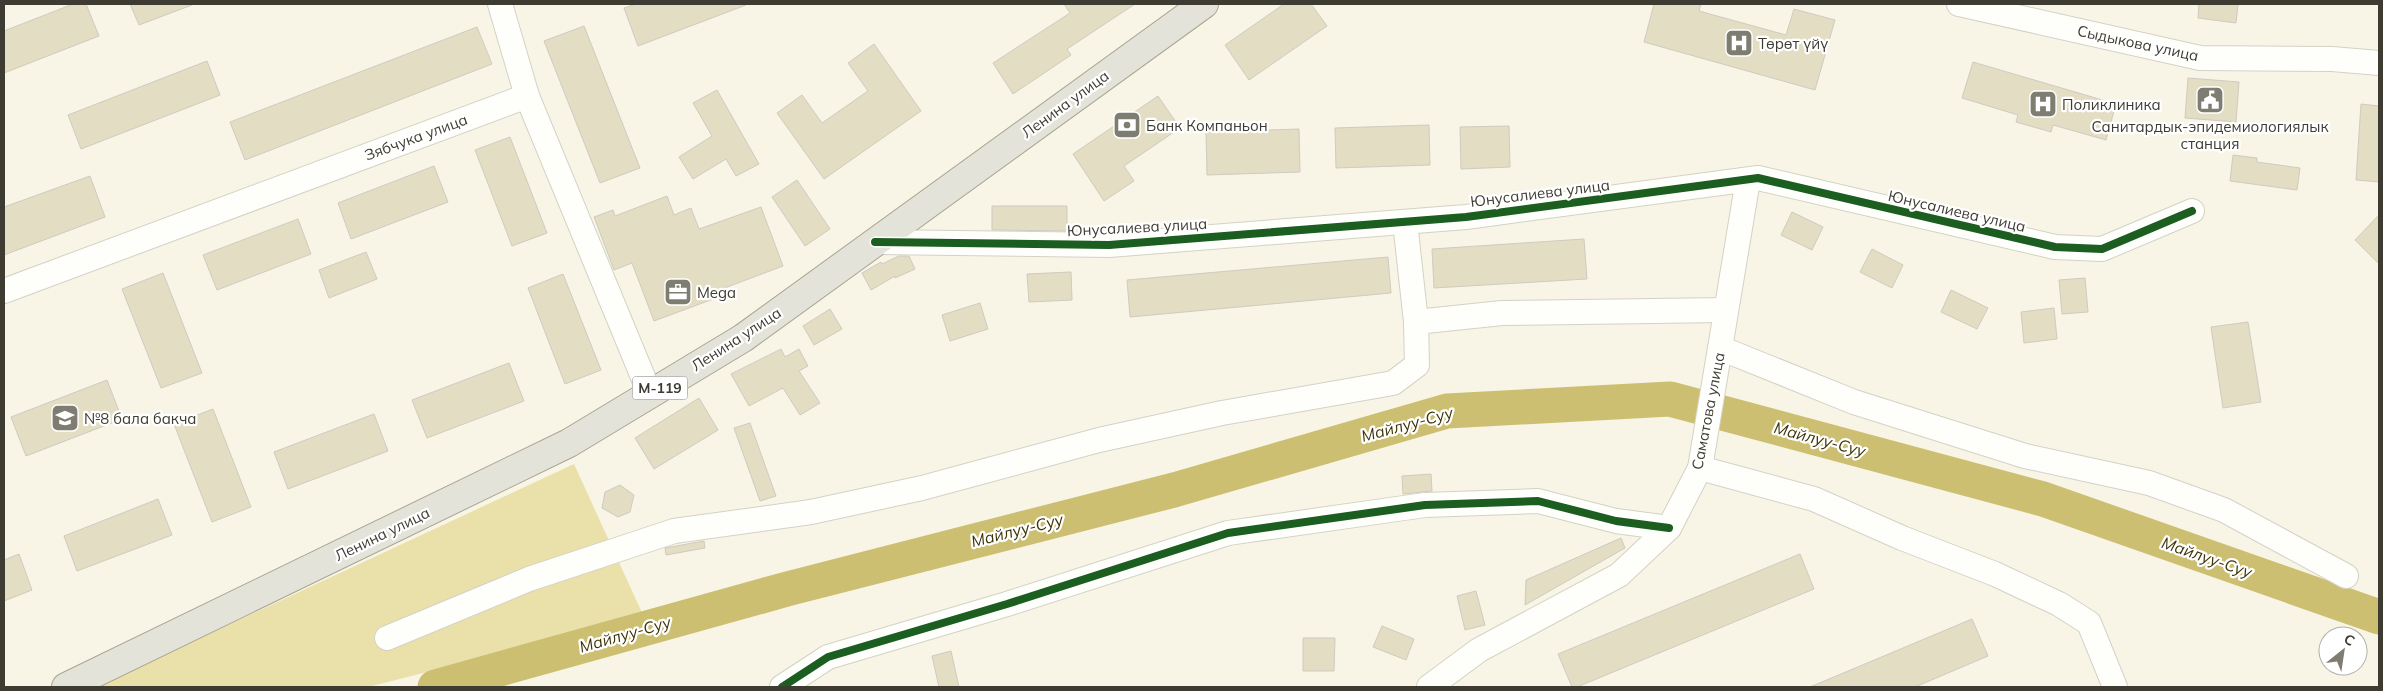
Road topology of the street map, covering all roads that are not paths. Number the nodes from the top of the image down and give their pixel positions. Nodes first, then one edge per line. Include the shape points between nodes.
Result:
1 (500, 4) edge
2 (1204, 4) edge
3 (1959, 4) edge
4 (2379, 63) edge
5 (527, 96) junction
6 (1748, 180) junction
7 (2192, 211) dead end
8 (1406, 222) junction
9 (875, 242) junction
10 (4, 290) edge
11 (1726, 310) junction
12 (1416, 322) junction
13 (1720, 348) junction
14 (650, 394) junction
15 (1700, 468) junction
16 (1669, 528) junction
17 (2346, 576) dead end
18 (387, 638) dead end
19 (66, 687) edge
20 (782, 687) edge
21 (1429, 687) edge
22 (2115, 687) edge

1 - 5 street
2 - 9 main road, Ленина улица / М-119
3 - 4 street, Сыдыкова улица via 2200,58 2332,58
5 - 10 street, Зябчука улица
5 - 14 street
6 - 7 street, Юнусалиева улица via 1758,178 2055,247 2102,249
6 - 8 street, Юнусалиева улица
6 - 11 street, Саматова улица
8 - 9 street, Юнусалиева улица via 1109,245
8 - 12 street
9 - 14 main road, Ленина улица / М-119 via 742,338
11 - 12 street via 1502,313
11 - 13 street, Саматова улица
12 - 18 street via 1417,365 1393,383 1222,413 1109,438 922,488 810,512 674,531 529,579
13 - 15 street, Саматова улица
13 - 17 street via 1854,402 2025,456 2159,486 2224,510
14 - 19 main road, Ленина улица / М-119 via 569,443
15 - 16 street, Саматова улица
15 - 22 street via 1814,499 2059,604 2089,623
16 - 20 street via 1616,521 1538,501 1425,505 1228,533 1008,604 828,656
16 - 21 street, Саматова улица via 1619,575 1479,650

